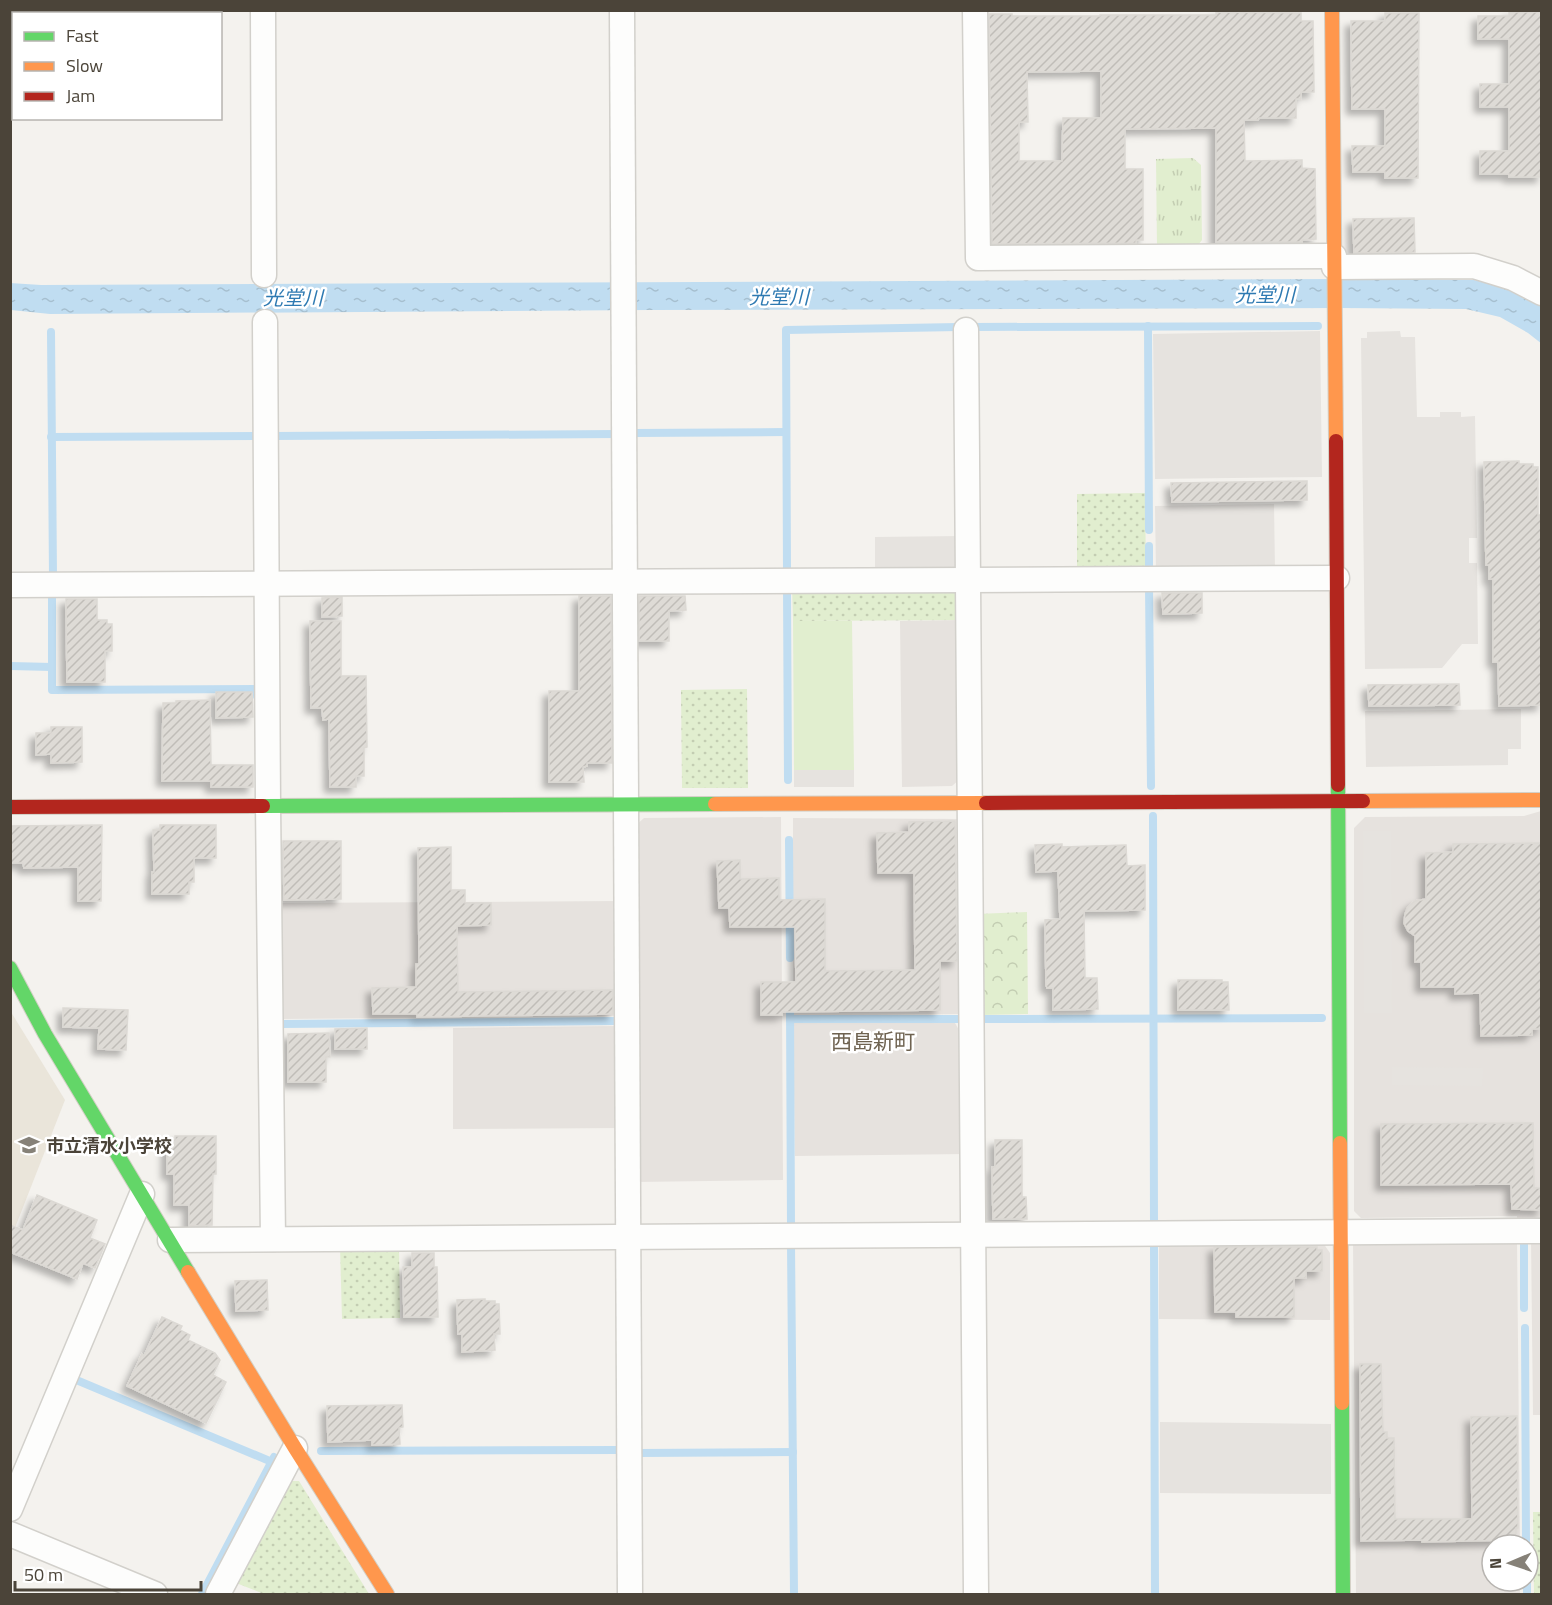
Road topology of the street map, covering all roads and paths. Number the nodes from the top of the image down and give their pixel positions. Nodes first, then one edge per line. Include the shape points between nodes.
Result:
1 (263, 10) edge
2 (622, 10) edge
3 (975, 10) edge
4 (1332, 10) edge
5 (1334, 261) junction
6 (264, 275) dead end
7 (1542, 293) edge
8 (265, 322) dead end
9 (966, 330) dead end
10 (1337, 578) junction
11 (967, 580) junction
12 (624, 582) junction
13 (266, 584) junction
14 (10, 585) edge
15 (1338, 800) junction
16 (1542, 800) edge
17 (969, 802) junction
18 (626, 804) junction
19 (268, 805) junction
20 (10, 807) edge
21 (10, 968) edge
22 (142, 1194) junction
23 (1542, 1231) edge
24 (1341, 1232) junction
25 (972, 1234) junction
26 (628, 1237) junction
27 (273, 1239) junction
28 (170, 1240) junction
29 (295, 1449) junction
30 (10, 1509) edge
31 (10, 1534) edge
32 (155, 1594) edge
33 (218, 1594) edge
34 (387, 1594) edge
35 (630, 1594) edge
36 (976, 1594) edge
37 (1343, 1594) edge

1 - 6 street
2 - 12 street
3 - 5 street via 978,258
4 - 5 street
5 - 7 street via 1474,266 1513,278
5 - 10 street
8 - 13 street
9 - 11 street
10 - 11 street
10 - 15 street
11 - 12 street
11 - 17 street
12 - 13 street
12 - 18 street
13 - 14 street
13 - 19 street
15 - 16 street
15 - 17 street
15 - 24 street
17 - 18 street
17 - 25 street
18 - 19 street
18 - 26 street
19 - 20 street
19 - 27 street
21 - 22 street via 45,1034
22 - 28 street
22 - 30 street
23 - 24 street
24 - 25 street
24 - 37 street
25 - 26 street
25 - 36 street
26 - 27 street
26 - 35 street
27 - 28 street
28 - 29 street
29 - 33 street
29 - 34 street
31 - 32 street

